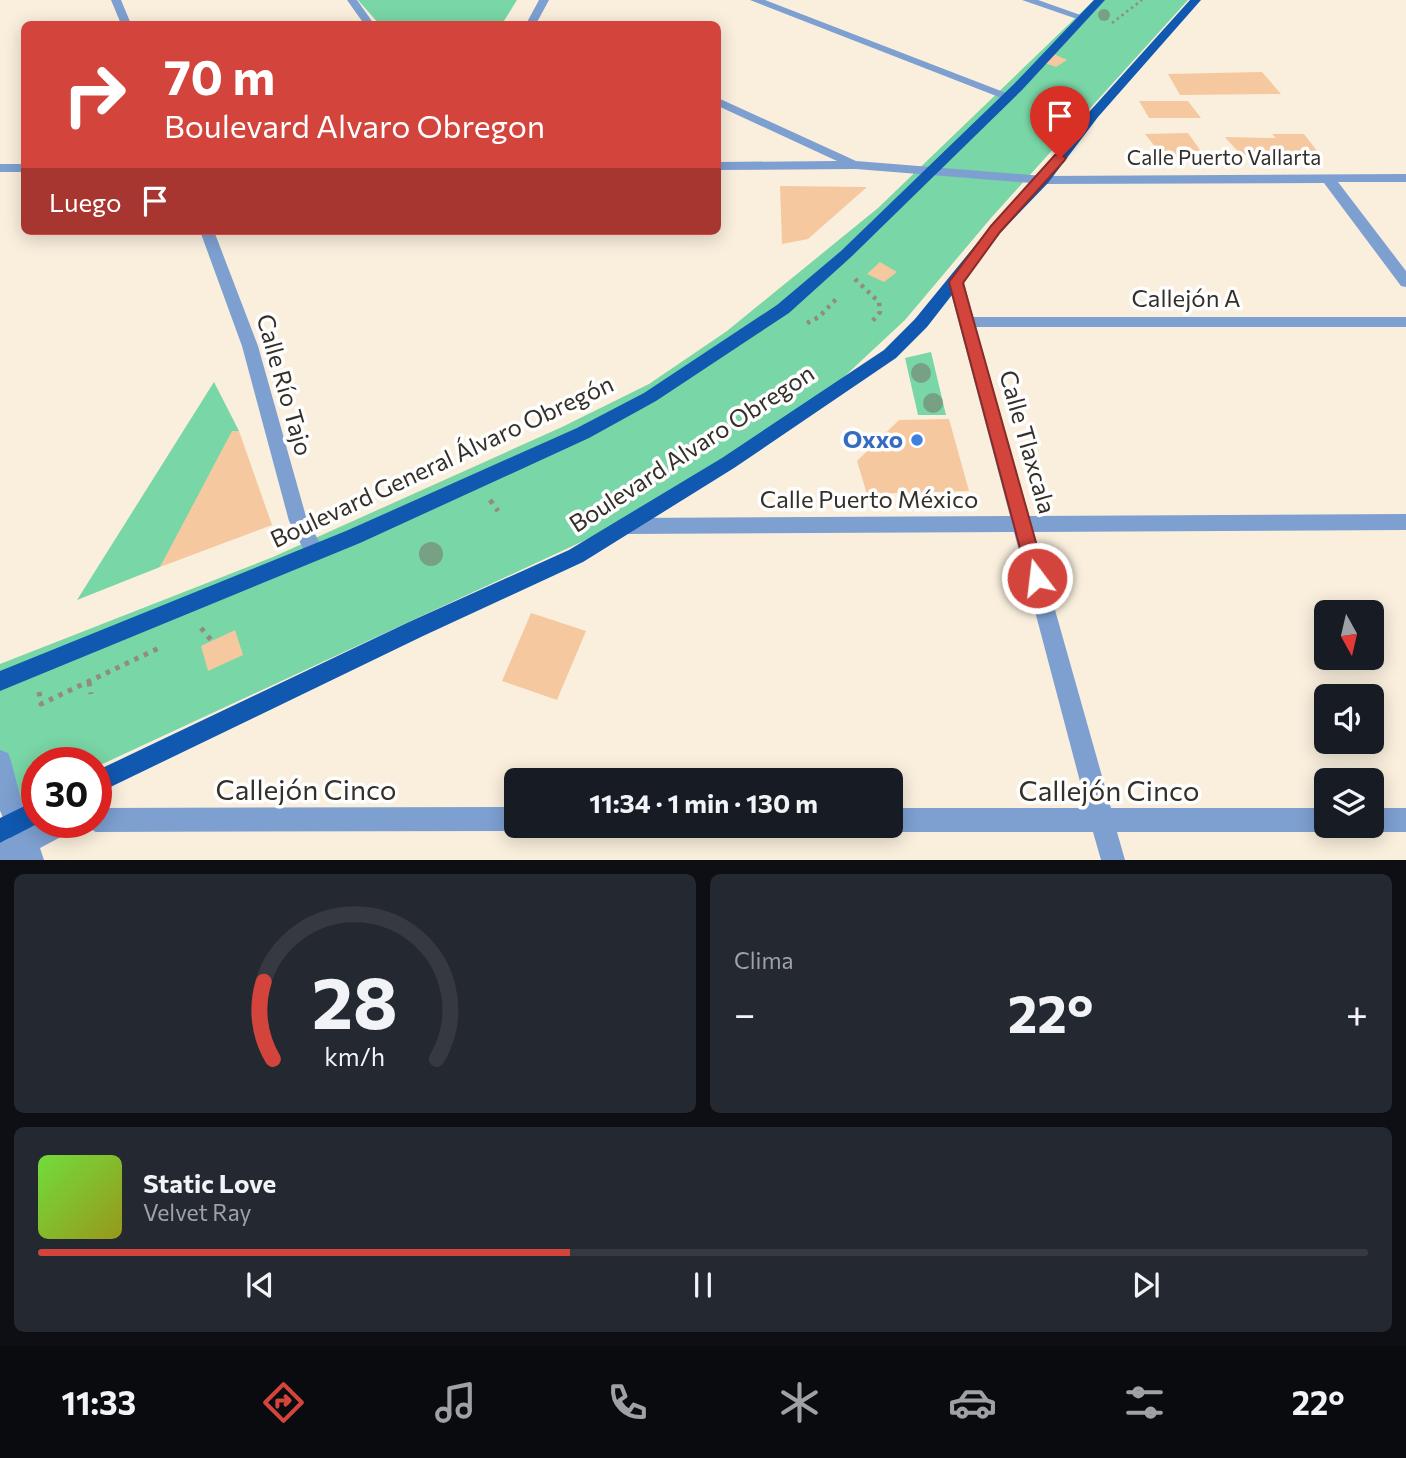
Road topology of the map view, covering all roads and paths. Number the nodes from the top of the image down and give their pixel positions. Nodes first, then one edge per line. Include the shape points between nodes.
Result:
1 (116, 0) edge
2 (352, 0) edge
3 (544, 0) edge
4 (755, 0) edge
5 (1027, 0) edge
6 (1100, 0) edge
7 (1196, 0) edge
8 (1084, 18) junction
9 (125, 21) edge
10 (367, 21) edge
11 (533, 21) edge
12 (1038, 94) dead end
13 (1009, 96) junction
14 (721, 103) edge
15 (1094, 114) junction
16 (856, 165) junction
17 (721, 166) edge
18 (0, 168) edge
19 (21, 168) edge
20 (930, 171) junction
21 (1328, 178) junction
22 (1406, 178) edge
23 (1043, 180) junction
24 (208, 235) edge
25 (855, 279) dead end
26 (956, 282) junction
27 (1406, 282) edge
28 (967, 322) junction
29 (1406, 322) edge
30 (871, 323) dead end
31 (1406, 522) edge
32 (1023, 524) junction
33 (625, 526) junction
34 (315, 552) junction
35 (201, 628) dead end
36 (212, 641) dead end
37 (0, 681) edge
38 (89, 682) dead end
39 (92, 694) dead end
40 (0, 761) edge
41 (112, 775) edge
42 (504, 819) edge
43 (112, 820) edge
44 (903, 820) edge
45 (1101, 820) junction
46 (1314, 820) edge
47 (1384, 820) edge
48 (1406, 820) edge
49 (21, 830) edge
50 (21, 834) edge
51 (0, 856) edge
52 (1112, 859) edge

1 - 9 street
2 - 10 street
3 - 11 street
4 - 13 street
5 - 8 street
6 - 8 main road
7 - 15 main road, Boulevard Alvaro Obregon
8 - 13 main road
12 - 15 path
13 - 20 main road
14 - 16 street
15 - 23 main road, Boulevard Alvaro Obregon
16 - 17 street
16 - 20 street, Calle Puerto Vallarta
18 - 19 street
20 - 23 street, Calle Puerto Vallarta
20 - 34 main road, Boulevard General Álvaro Obregón via 783,309 650,397 583,433
21 - 22 street, Calle Puerto Vallarta
21 - 23 street, Calle Puerto Vallarta
21 - 27 street
23 - 26 main road, Boulevard Alvaro Obregon via 996,229
24 - 34 street, Calle Río Tajo via 250,346 298,521
25 - 30 path via 879,302 880,312
26 - 28 street, Calle Tlaxcala
26 - 33 main road, Boulevard Alvaro Obregon via 901,346
28 - 29 street, Callejón A
28 - 32 street, Calle Tlaxcala
31 - 32 street, Calle Puerto México
32 - 33 street, Calle Puerto México
32 - 45 street, Calle Tlaxcala
33 - 41 main road, Boulevard Alvaro Obregon via 576,556
34 - 37 main road, Boulevard General Álvaro Obregón
35 - 36 path
38 - 39 path
40 - 49 street
42 - 43 street, Callejón Cinco
44 - 45 street, Callejón Cinco
45 - 46 street, Callejón Cinco
45 - 52 street, Calle Tlaxcala
47 - 48 street
50 - 51 street

